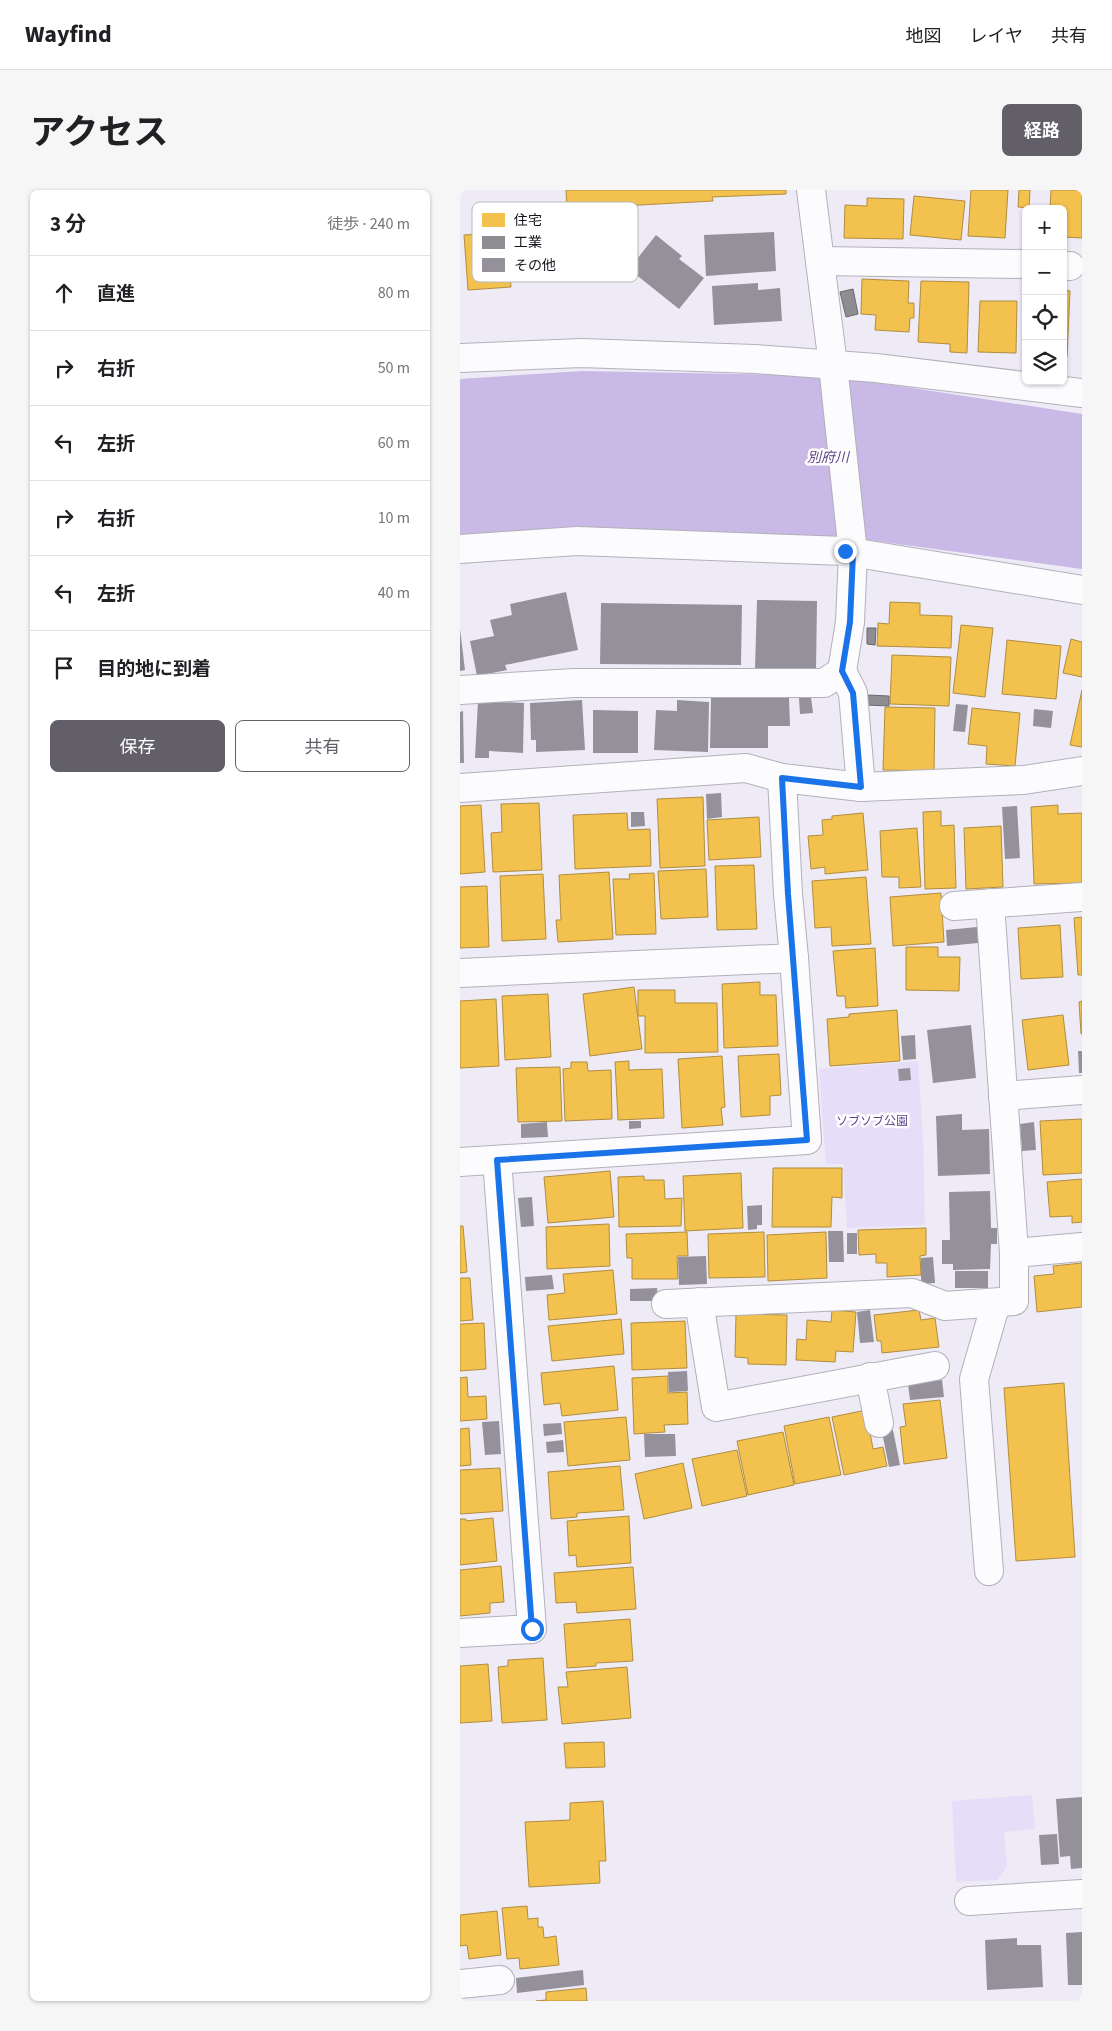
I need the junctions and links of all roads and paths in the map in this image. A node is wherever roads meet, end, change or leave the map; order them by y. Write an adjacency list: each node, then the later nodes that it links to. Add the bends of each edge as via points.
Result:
1 (811, 190): 2 (street)
2 (820, 262): 3 (street); 5 (street)
3 (1022, 264)
4 (460, 358): 5 (street, via 581,353)
5 (833, 365): 6 (street); 8 (street)
6 (1082, 393)
7 (460, 549): 8 (street, via 577,541)
8 (853, 553): 9 (street); 10 (street, via 850,622)
9 (1082, 590)
10 (842, 671): 11 (street, via 824,683 574,683); 14 (street, via 853,693)
11 (460, 690)
12 (1082, 771): 14 (street, via 1024,780)
13 (782, 778): 14 (street); 15 (street, via 746,768); 19 (street)
14 (861, 787)
15 (460, 788)
16 (1082, 897): 17 (street)
17 (990, 903): 18 (street); 22 (street)
18 (954, 906)
19 (794, 958): 20 (street); 23 (street, via 807,1140)
20 (460, 973)
21 (1082, 1090): 22 (street)
22 (1003, 1096): 26 (street)
23 (497, 1160): 24 (street); 34 (street, via 532,1629)
24 (460, 1162)
25 (1082, 1248): 26 (street)
26 (1014, 1253): 28 (street, via 1014,1301)
27 (699, 1302): 28 (street, via 912,1293 945,1306); 29 (street); 31 (street, via 716,1407)
28 (996, 1303): 33 (street, via 974,1379)
29 (666, 1304)
30 (935, 1366): 31 (street)
31 (870, 1377): 32 (street)
32 (879, 1423)
33 (989, 1571)
34 (460, 1633)
35 (1082, 1894): 36 (street)
36 (969, 1900)
37 (500, 1980): 38 (street)
38 (460, 1984)

